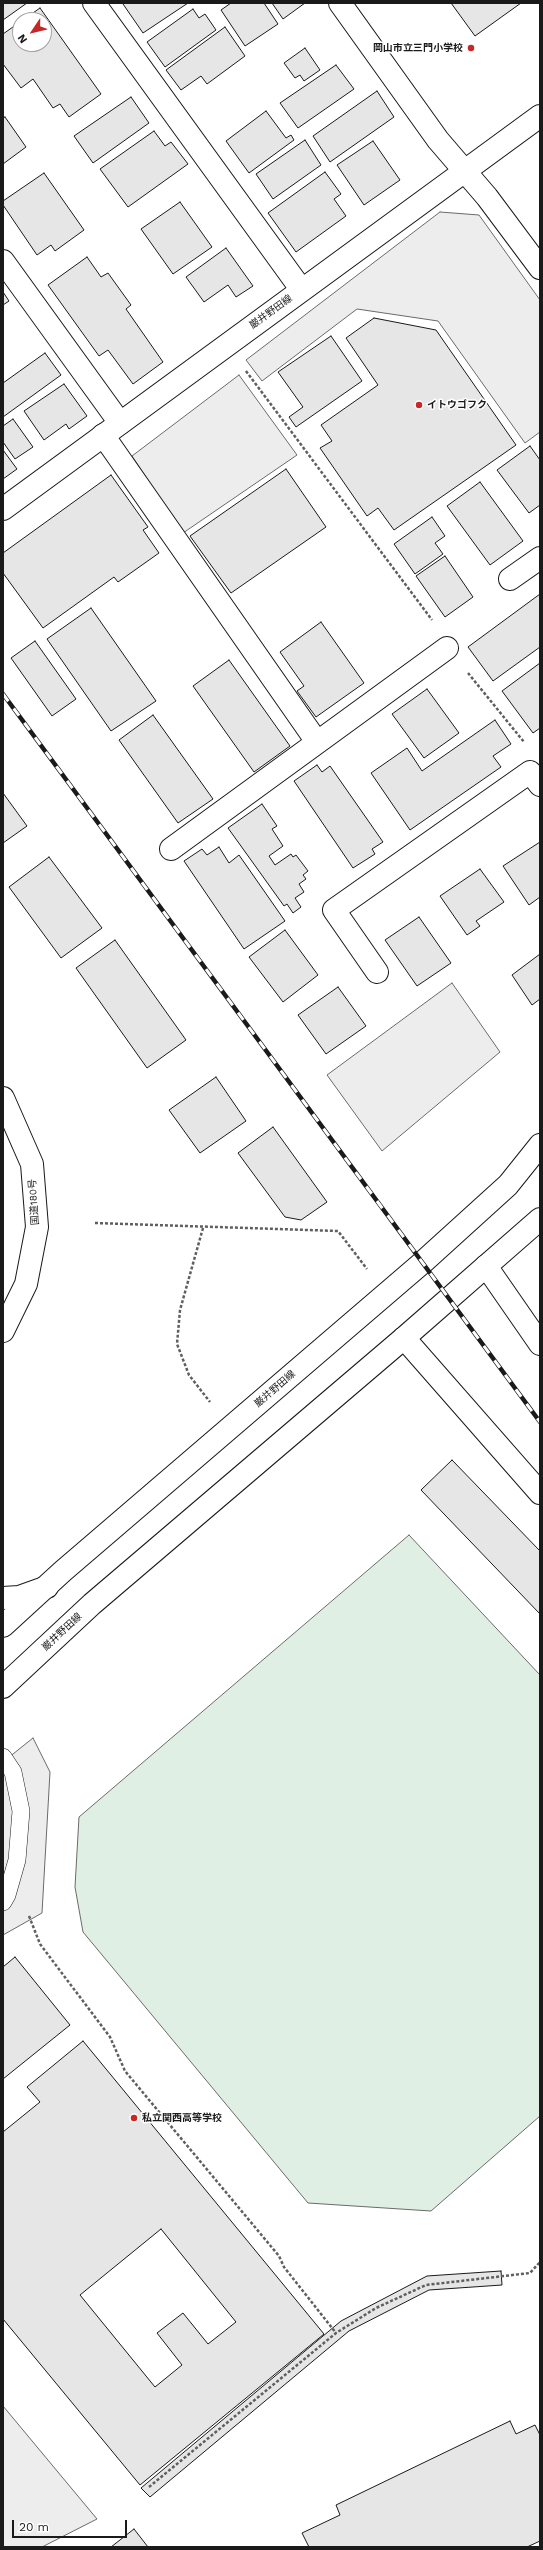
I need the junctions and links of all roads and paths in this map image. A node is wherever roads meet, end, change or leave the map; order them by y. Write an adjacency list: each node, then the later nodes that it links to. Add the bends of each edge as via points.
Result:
1 (94, 3): 7 (main road)
2 (340, 3): 4 (main road, via 438,140)
3 (540, 116): 4 (main road, 巌井野田線)
4 (464, 170): 6 (main road, via 487,196); 7 (main road, 巌井野田線)
5 (3, 261): 9 (main road)
6 (540, 268)
7 (301, 289): 8 (main road, 巌井野田線)
8 (226, 344): 9 (main road, 巌井野田線); 13 (path, via 444,635)
9 (112, 429): 10 (main road, 巌井野田線); 14 (main road)
10 (3, 509)
11 (540, 558): 12 (main road)
12 (510, 579)
13 (447, 648): 14 (main road); 15 (path, via 530,750)
14 (317, 742): 16 (main road)
15 (535, 778): 17 (main road, via 334,910)
16 (171, 849)
17 (377, 972)
18 (3, 1098): 25 (main road, 国道180号, via 32,1164 37,1227 26,1284)
19 (540, 1145): 30 (main road, 巌井野田線, via 508,1185 422,1263)
20 (540, 1220): 23 (main road, 巌井野田線)
21 (95, 1223): 22 (path)
22 (203, 1228): 24 (path, via 338,1230); 28 (path, via 180,1310 177,1344 189,1375)
23 (486, 1266): 26 (main road, 巌井野田線); 27 (main road)
24 (370, 1273)
25 (3, 1331)
26 (404, 1338): 29 (main road); 33 (main road, 巌井野田線, via 92,1604)
27 (540, 1344)
28 (212, 1404)
29 (540, 1493)
30 (47, 1587): 31 (main road, via 19,1597); 32 (main road, 巌井野田線)
31 (3, 1598)
32 (3, 1626)
33 (3, 1687)
34 (3, 1757): 35 (lane, via 13,1772 21,1810 17,1860)
35 (3, 1902)
36 (28, 1912): 38 (path, via 40,1944 110,2037 125,2071 279,2256 284,2267)
37 (540, 2262): 38 (path, via 530,2273 426,2285 376,2308)
38 (336, 2333): 39 (path)
39 (149, 2486)

